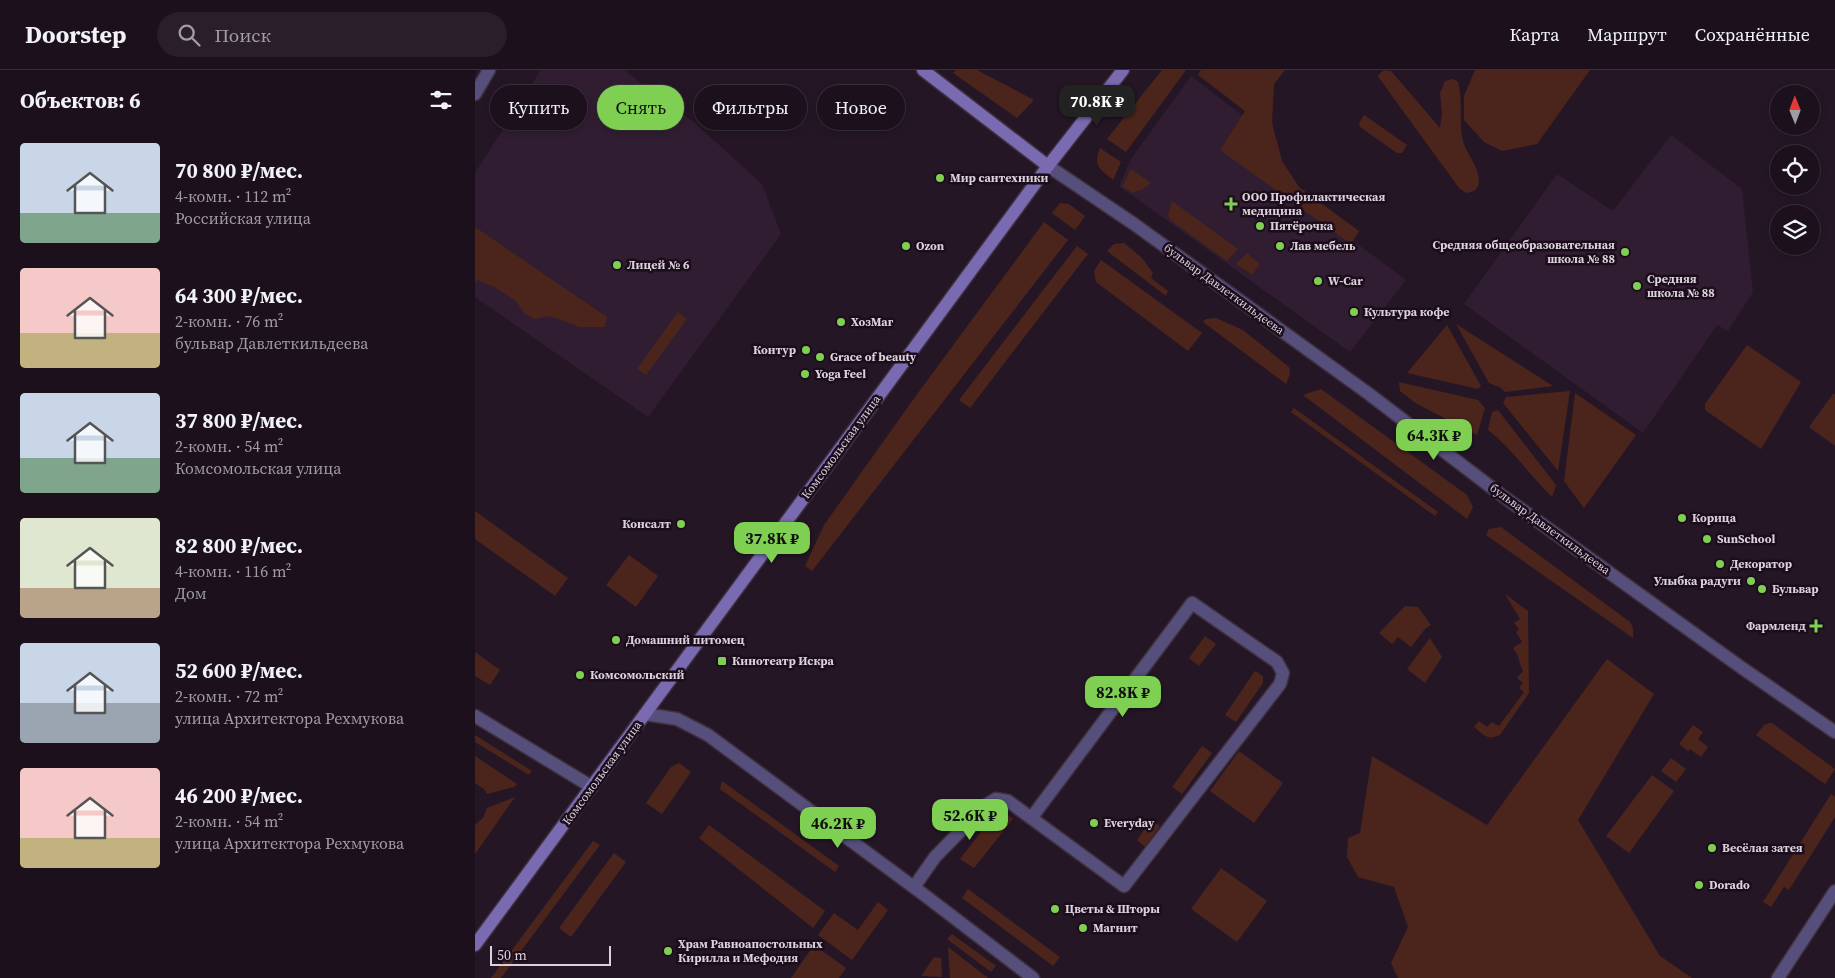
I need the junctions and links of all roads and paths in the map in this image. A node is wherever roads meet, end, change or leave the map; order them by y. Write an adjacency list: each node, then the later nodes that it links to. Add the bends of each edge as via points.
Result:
1 (489, 70): 4 (street)
2 (923, 70): 5 (main road)
3 (1123, 70): 5 (main road, Комсомольская улица)
4 (475, 94)
5 (1048, 166): 6 (main road, Комсомольская улица); 8 (street, бульвар Давлеткильдеева, via 1102,201 1508,499)
6 (645, 714): 9 (main road, Комсомольская улица); 11 (street, via 677,719 707,735)
7 (475, 716): 9 (street)
8 (1835, 732)
9 (592, 787): 13 (main road, Комсомольская улица)
10 (1032, 817): 10 (street, via 1192,603 1277,662 1283,673 1280,684 1124,886); 11 (street, via 1008,801 996,799 986,805 935,857)
11 (914, 887): 14 (street)
12 (1835, 891): 15 (street)
13 (475, 945)
14 (1033, 978)
15 (1778, 978)

